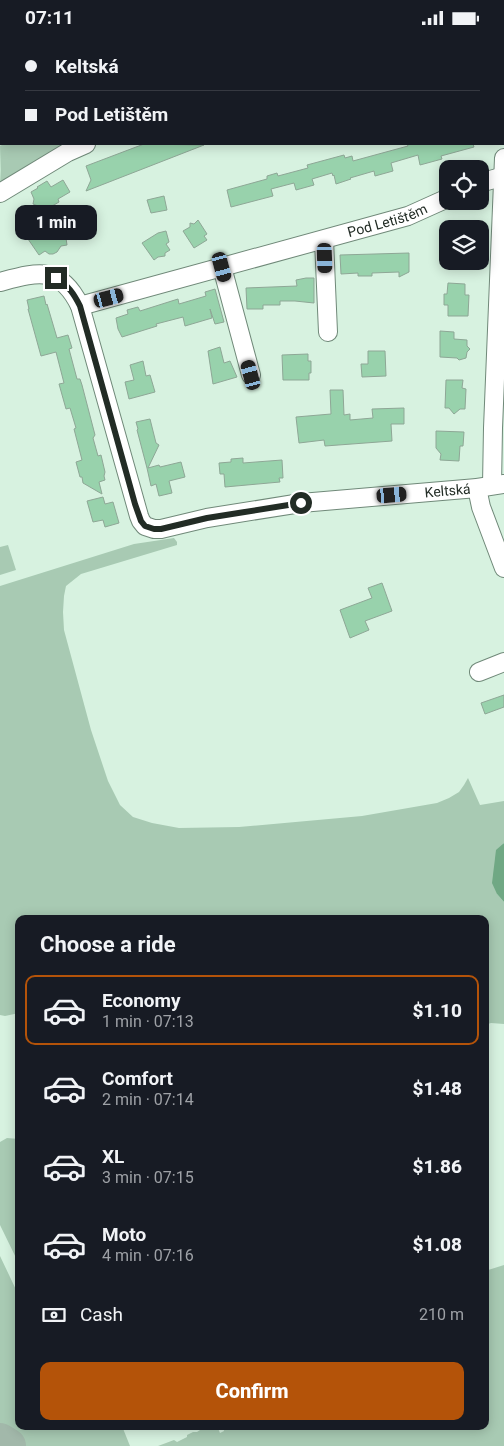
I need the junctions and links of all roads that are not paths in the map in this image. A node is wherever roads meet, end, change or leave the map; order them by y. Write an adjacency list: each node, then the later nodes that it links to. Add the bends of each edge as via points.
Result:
1 (84, 145): 5 (street)
2 (504, 158): 3 (street)
3 (504, 177): 4 (street); 13 (street)
4 (489, 181)
5 (0, 193)
6 (439, 202): 7 (street, Pod Letištěm, via 408,216)
7 (324, 240): 8 (street, Pod Letištěm); 11 (street)
8 (222, 267): 10 (street, Pod Letištěm); 12 (street)
9 (0, 283): 10 (street, via 32,275 48,275 63,282)
10 (80, 306): 13 (street, Keltská, via 135,504 141,521 149,528 161,529 301,503)
11 (328, 332)
12 (251, 375)
13 (491, 486): 14 (street, via 481,507)
14 (504, 568)
15 (504, 662): 16 (street)
16 (478, 672)

